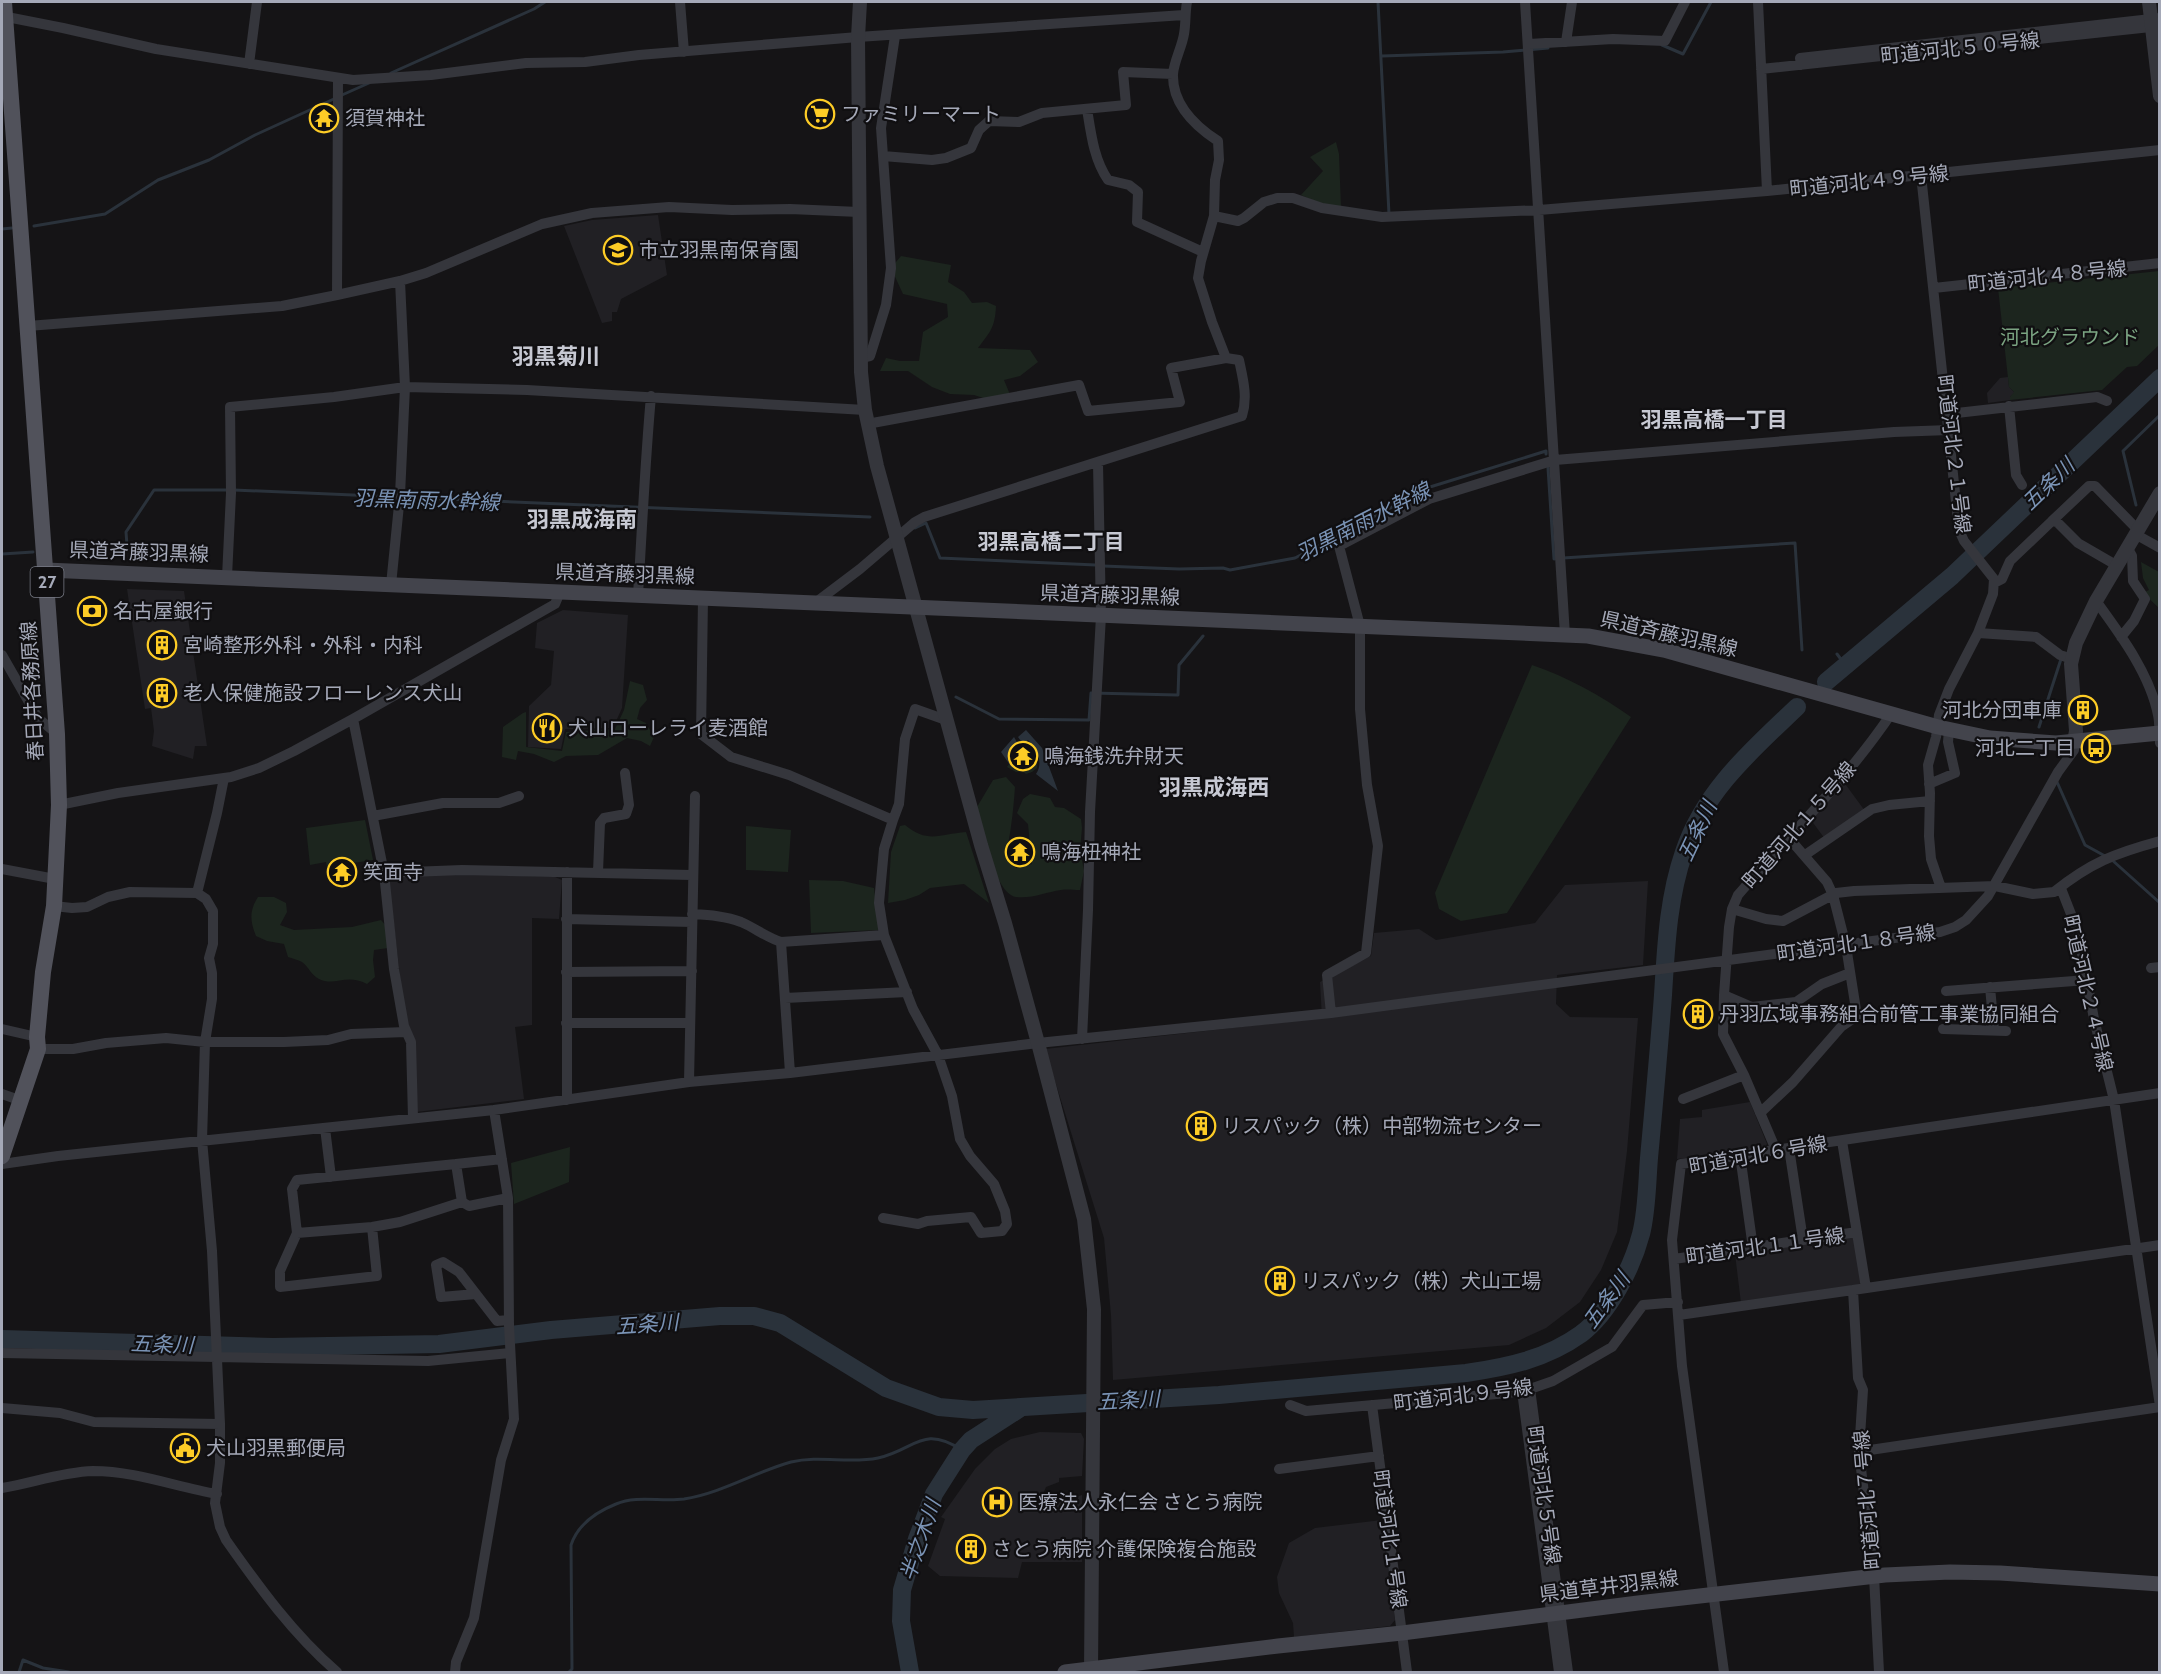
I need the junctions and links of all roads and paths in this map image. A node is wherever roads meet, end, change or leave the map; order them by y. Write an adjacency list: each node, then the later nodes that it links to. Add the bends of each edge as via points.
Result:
1 (257, 2): 18 (street)
2 (680, 2): 17 (street)
3 (860, 2): 14 (street)
4 (1187, 2): 11 (street)
5 (1525, 2): 16 (street)
6 (1572, 2): 15 (street)
7 (1685, 2): 15 (street, via 1665,41)
8 (1758, 2): 19 (street, 町道河北４９号線)
9 (2150, 2): 12 (street)
10 (3, 12): 18 (street, via 156,49); 36 (main road, 春日井各務原線 / 27)
11 (1184, 15): 13 (street); 20 (street, via 1184,33)
12 (2156, 23): 19 (street, 町道河北５０号線); 22 (street)
13 (895, 36): 14 (street); 25 (street, via 881,128)
14 (858, 37): 17 (street); 29 (street)
15 (1566, 42): 16 (street)
16 (1529, 44): 28 (street)
17 (684, 52): 21 (street, via 585,62 526,63 430,75)
18 (249, 64): 21 (street)
19 (1761, 69): 27 (street, 町道河北４９号線)
20 (1173, 74): 23 (street, via 1123,72 1126,105); 30 (street, via 1184,110 1218,141)
21 (338, 79): 35 (street)
22 (2160, 96)
23 (1087, 109): 25 (street, via 1042,113 1019,122 989,121 979,130 971,147 946,158); 31 (street, via 1101,170 1108,180 1129,185 1138,192 1137,222)
24 (2160, 150): 26 (street, 町道河北４９号線)
25 (883, 156): 37 (street, via 890,279 870,356)
26 (1921, 176): 27 (street, 町道河北４９号線); 34 (street, 町道河北２１号線)
27 (1767, 191): 28 (street)
28 (1539, 210): 30 (street, via 1382,217 1277,198 1264,202 1238,221); 47 (street)
29 (859, 212): 33 (street, via 669,207 592,213 542,224); 37 (street)
30 (1214, 216): 31 (street)
31 (1203, 252): 38 (street, via 1198,278)
32 (2160, 263): 34 (street, 町道河北４８号線)
33 (400, 281): 35 (street); 39 (street)
34 (1934, 288): 44 (street, 町道河北２１号線)
35 (337, 295): 36 (street, via 282,306)
36 (28, 326): 57 (main road, 春日井各務原線 / 27)
37 (861, 358): 43 (street)
38 (1226, 358): 45 (street, via 1171,368 1180,402 1088,411 1079,386); 48 (street, via 1239,360 1245,387 1242,416)
39 (405, 387): 40 (street); 58 (street, via 230,407); 60 (street)
40 (651, 396): 43 (street); 62 (street)
41 (2107, 401): 42 (street, via 2097,397)
42 (2008, 406): 44 (street); 49 (street, via 2016,475)
43 (865, 410): 45 (street)
44 (1948, 414): 46 (street, 町道河北２１号線)
45 (867, 424): 53 (street)
46 (1949, 430): 47 (street); 59 (street, 町道河北２１号線, via 1959,530 1964,542 1994,577)
47 (1555, 460): 68 (street, via 1429,499 1339,546); 70 (street)
48 (1098, 463): 53 (street, via 924,517); 67 (street)
49 (2022, 485)
50 (2160, 493): 52 (street)
51 (2052, 520): 52 (street, via 2089,486 2095,486); 56 (street, via 2078,543); 59 (street, via 2010,561 2002,579)
52 (2136, 532): 54 (street); 55 (street)
53 (896, 537): 65 (street); 66 (street)
54 (2127, 548): 56 (street); 71 (street, via 2132,556 2133,581 2145,599)
55 (2160, 549)
56 (2116, 565): 64 (street)
57 (46, 570): 58 (main road, 県道斉藤羽黒線); 78 (main road, 春日井各務原線 / 27)
58 (227, 577): 60 (main road, 県道斉藤羽黒線)
59 (1994, 583): 69 (street)
60 (391, 585): 61 (main road, 県道斉藤羽黒線)
61 (560, 592): 62 (main road, 県道斉藤羽黒線); 75 (street, via 555,604)
62 (638, 595): 63 (main road, 県道斉藤羽黒線)
63 (703, 598): 65 (main road, 県道斉藤羽黒線); 89 (street, via 701,734 731,758 789,775)
64 (2096, 601): 71 (street); 73 (street)
65 (815, 603): 66 (main road, 県道斉藤羽黒線)
66 (914, 607): 67 (main road, 県道斉藤羽黒線); 76 (street)
67 (1101, 616): 68 (main road, 県道斉藤羽黒線); 129 (street)
68 (1360, 626): 70 (main road, 県道斉藤羽黒線); 121 (street, via 1360,709 1378,846 1366,953 1327,975)
69 (1978, 633): 73 (street, via 2036,637); 77 (street, via 1949,689 1940,715)
70 (1565, 635): 74 (main road, 県道斉藤羽黒線, via 1651,647)
71 (2121, 637): 79 (street, via 2146,679 2159,716)
72 (2, 655): 78 (street, via 38,718)
73 (2072, 659): 80 (street)
74 (1891, 714): 77 (main road, 県道斉藤羽黒線); 90 (street, 町道河北１５号線)
75 (353, 719): 82 (street, via 259,768); 88 (street)
76 (946, 720): 89 (street, via 915,709 905,739); 132 (street)
77 (1944, 728): 80 (main road, 県道斉藤羽黒線, via 2007,740); 83 (street, via 1928,765); 83 (street, via 1955,773)
78 (57, 734): 87 (main road, 春日井各務原線 / 27)
79 (2159, 737): 80 (main road, 県道斉藤羽黒線)
80 (2074, 742): 99 (street, 町道河北１８号線, via 2074,750)
81 (626, 773): 95 (street, via 629,805 626,814 604,818 600,823)
82 (224, 778): 87 (street); 102 (street)
83 (1929, 784): 86 (street)
84 (519, 796): 88 (street, via 499,803 443,803)
85 (695, 796): 97 (street)
86 (1930, 801): 92 (street, via 1872,809); 100 (street, via 1931,859)
87 (59, 805): 98 (main road, 春日井各務原線 / 27)
88 (373, 816): 96 (street)
89 (894, 820): 108 (street, via 885,849 879,903)
90 (1788, 837): 92 (street); 105 (street, 町道河北１５号線, via 1738,896)
91 (2160, 841): 101 (street, via 2116,854 2081,871)
92 (1804, 855): 103 (street)
93 (2, 869): 98 (street)
94 (567, 872): 95 (street); 96 (street); 107 (street)
95 (598, 872): 97 (street)
96 (384, 873): 128 (street, via 394,969)
97 (692, 875): 106 (street)
98 (55, 879): 104 (main road, 春日井各務原線 / 27)
99 (1995, 886): 100 (street); 101 (street, via 2033,894); 110 (street, 町道河北１８号線, via 1976,911 1948,930)
100 (1941, 888): 103 (street)
101 (2059, 888): 115 (street, 町道河北２４号線, via 2078,932)
102 (197, 892): 104 (street, via 130,891 87,906); 130 (street, via 213,910 209,958 212,999)
103 (1833, 895): 105 (street, via 1779,921); 110 (street)
104 (54, 906): 131 (main road, 春日井各務原線 / 27)
105 (1732, 909): 111 (street, 町道河北１５号線)
106 (692, 918): 107 (street); 109 (street, via 740,921); 113 (street)
107 (566, 919): 112 (street)
108 (884, 935): 109 (street); 118 (street)
109 (781, 942): 120 (street)
110 (1846, 946): 111 (street, 町道河北１８号線); 114 (street)
111 (1726, 959): 119 (street, 町道河北１５号線); 121 (street, 町道河北１８号線)
112 (566, 972): 113 (street); 122 (street)
113 (692, 972): 123 (street)
114 (1850, 973): 119 (street, via 1822,984 1796,1002 1752,1007); 144 (street, via 1857,1016 1841,1027)
115 (2086, 980): 116 (street); 141 (street, 町道河北２４号線)
116 (1990, 987): 117 (street); 126 (street)
117 (1946, 991)
118 (907, 992): 120 (street); 133 (street)
119 (1724, 995): 135 (street, 町道河北１５号線, via 1724,1037)
120 (785, 998): 134 (street)
121 (1331, 1013): 129 (street, 町道河北１８号線)
122 (566, 1023): 123 (street); 140 (street)
123 (690, 1023): 136 (street)
124 (2, 1029): 131 (street)
125 (1943, 1029): 126 (street)
126 (1994, 1030): 127 (street)
127 (2006, 1031)
128 (406, 1032): 130 (street, via 351,1034 317,1041); 145 (street, via 411,1042)
129 (1082, 1039): 132 (street, 町道河北１８号線)
130 (205, 1042): 131 (street, via 166,1038 73,1049); 147 (street)
131 (37, 1043): 142 (main road, 春日井各務原線 / 27)
132 (1038, 1043): 133 (street, 町道河北１８号線); 193 (street, via 1084,1219 1094,1309)
133 (938, 1055): 134 (street, 町道河北１８号線); 159 (street, via 952,1096 960,1139 994,1184 1007,1224 1002,1231 981,1233 971,1217 918,1224)
134 (790, 1073): 136 (street, 町道河北１８号線)
135 (1744, 1075): 139 (street); 144 (street, 町道河北１５号線)
136 (689, 1082): 140 (street, 町道河北１８号線)
137 (2160, 1093): 141 (street, 町道河北６号線)
138 (2, 1094): 142 (street)
139 (1683, 1099)
140 (567, 1100): 143 (street, 町道河北１８号線)
141 (2114, 1100): 148 (street, 町道河北６号線); 166 (street, 町道河北２４号線)
142 (22, 1101): 152 (main road, 春日井各務原線 / 27)
143 (494, 1110): 145 (street, 町道河北１８号線); 153 (street)
144 (1760, 1113): 150 (street, 町道河北１５号線)
145 (412, 1118): 146 (street, 町道河北１８号線)
146 (325, 1128): 147 (street, 町道河北１８号線); 156 (street)
147 (202, 1140): 154 (street, 町道河北１８号線); 176 (street)
148 (1842, 1141): 149 (street, 町道河北６号線); 161 (street)
149 (1788, 1148): 150 (street, 町道河北６号線); 163 (street)
150 (1776, 1150): 151 (street, 町道河北６号線)
151 (1740, 1155): 165 (street); 167 (street, 町道河北６号線, via 1681,1164 1672,1240)
152 (2, 1156)
153 (502, 1159): 155 (street); 157 (street)
154 (2, 1164)
155 (456, 1164): 156 (street); 158 (street)
156 (331, 1177): 162 (street, via 297,1180 292,1189)
157 (508, 1198): 158 (street, via 469,1206); 173 (street)
158 (462, 1202): 160 (street)
159 (883, 1218)
160 (372, 1227): 162 (street); 162 (street, via 377,1276 280,1287 280,1271)
161 (1857, 1232): 163 (street, 町道河北１１号線); 168 (street)
162 (297, 1233)
163 (1803, 1240): 165 (street, 町道河北１１号線)
164 (2160, 1245): 166 (street)
165 (1753, 1248): 167 (street, 町道河北１１号線)
166 (2136, 1248): 168 (street); 180 (street, 町道河北２４号線)
167 (1674, 1259): 171 (street, 町道河北６号線)
168 (1866, 1288): 169 (street)
169 (1853, 1290): 172 (street); 188 (street, 町道河北７号線, via 1858,1378 1863,1392 1859,1452)
170 (476, 1294): 173 (street, via 497,1321)
171 (1678, 1302): 172 (street, 町道河北６号線); 177 (street, 町道河北９号線, via 1643,1305 1612,1347 1553,1381)
172 (1679, 1315): 190 (street, 町道河北６号線, via 1684,1389)
173 (509, 1322): 174 (street)
174 (510, 1349): 176 (street, via 428,1361); 195 (street, via 514,1419 501,1460 474,1618)
175 (2, 1353): 176 (street)
176 (216, 1356): 182 (street)
177 (1526, 1390): 179 (street, 町道河北９号線); 191 (street, 町道河北５号線)
178 (1290, 1405): 179 (street, 町道河北９号線, via 1306,1411)
179 (1372, 1405): 184 (street, 町道河北１号線)
180 (2160, 1407): 183 (street)
181 (2, 1408): 182 (street, via 60,1413 94,1422)
182 (220, 1424): 187 (street)
183 (1870, 1450)
184 (1379, 1456): 185 (street); 192 (street, 町道河北１号線)
185 (1279, 1468)
186 (2, 1488): 187 (street, via 96,1471 158,1479)
187 (217, 1494): 194 (street, via 216,1511 226,1540 299,1636)
188 (1874, 1576): 189 (main road, 県道草井羽黒線, via 1990,1573); 190 (main road, 県道草井羽黒線); 201 (street, 町道河北７号線)
189 (2160, 1584)
190 (1714, 1594): 191 (main road, 県道草井羽黒線); 200 (street, 町道河北６号線)
191 (1556, 1614): 192 (main road, 県道草井羽黒線); 198 (street); 199 (street, 町道河北５号線)
192 (1402, 1634): 193 (main road, 県道草井羽黒線); 197 (street, 町道河北１号線)
193 (1091, 1671): 196 (main road, 県道草井羽黒線)
194 (337, 1672)
195 (455, 1672)
196 (1065, 1672)
197 (1407, 1672)
198 (1559, 1672)
199 (1568, 1672)
200 (1724, 1672)
201 (1879, 1672)

